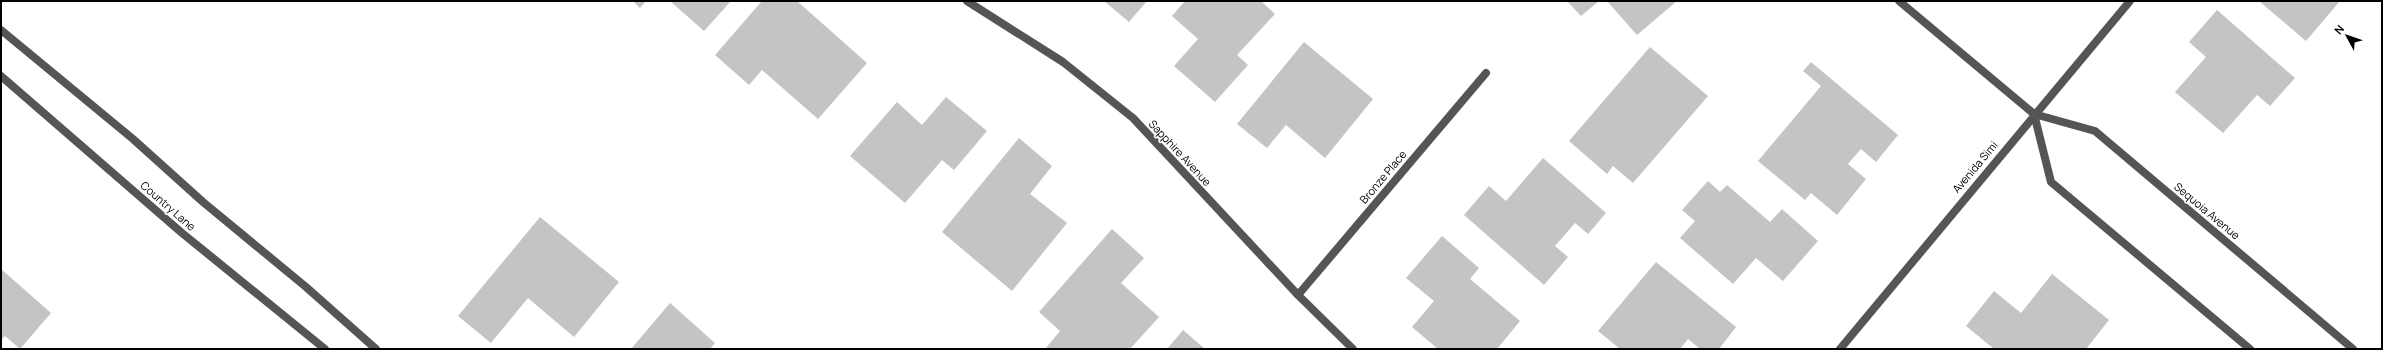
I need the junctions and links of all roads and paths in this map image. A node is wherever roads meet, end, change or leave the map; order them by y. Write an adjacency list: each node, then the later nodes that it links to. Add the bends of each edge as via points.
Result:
1 (967, 1): 8 (street, Sapphire Avenue, via 1063,62 1133,118)
2 (1899, 1): 7 (street, Sequoia Avenue)
3 (2130, 1): 7 (street, Avenida Simi)
4 (1, 30): 10 (street, via 133,139)
5 (1486, 73): 8 (street, Bronze Place)
6 (1, 76): 9 (street, Country Lane, via 182,233)
7 (2034, 114): 12 (street, Avenida Simi); 13 (street, via 2051,182); 14 (street, Sequoia Avenue, via 2095,131)
8 (1298, 295): 11 (street, Sapphire Avenue)
9 (325, 349)
10 (376, 349)
11 (1353, 349)
12 (1840, 349)
13 (2250, 349)
14 (2353, 349)

